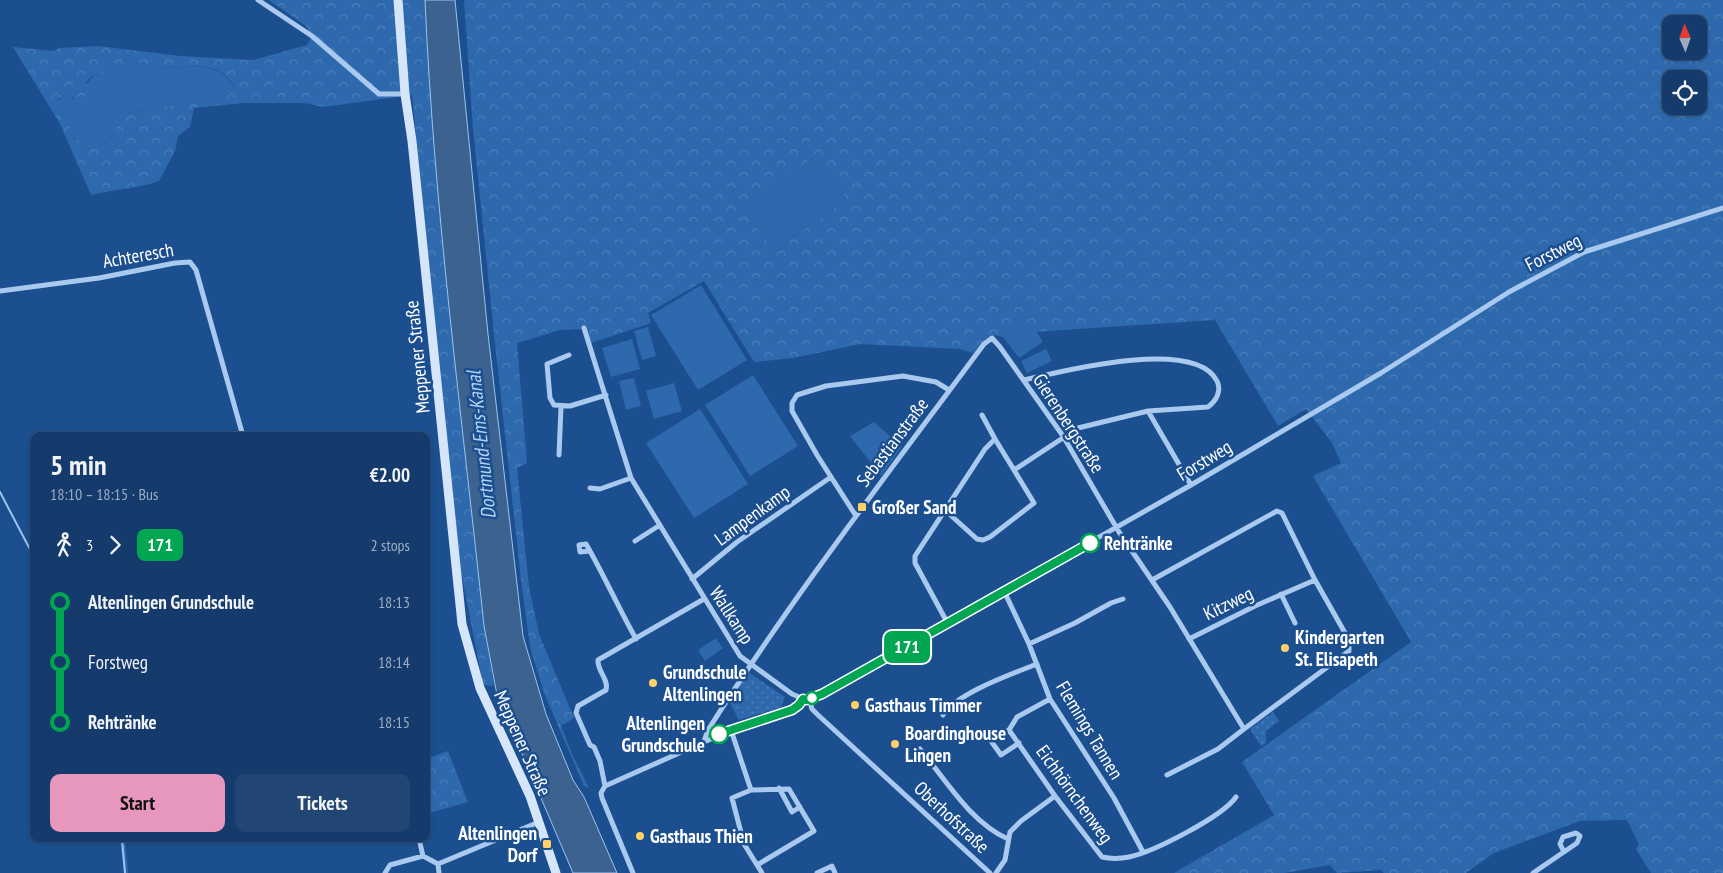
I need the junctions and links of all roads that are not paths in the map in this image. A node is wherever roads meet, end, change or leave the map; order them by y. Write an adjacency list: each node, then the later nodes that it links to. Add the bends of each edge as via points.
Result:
1 (258, 0): 3 (street, via 312,36 379,94)
2 (398, 0): 3 (main road, Meppener Straße)
3 (406, 94): 61 (main road, Meppener Straße, via 462,624 480,688)
4 (1723, 208): 22 (street, Forstweg, via 1584,252 1509,292 1381,373)
5 (0, 291): 15 (street, Achteresch, via 190,262 196,270)
6 (584, 328): 11 (street, Wallkamp)
7 (992, 338): 9 (street, Gierenbergstraße); 10 (street, Sebastianstraße)
8 (568, 355): 12 (street, via 547,364 550,398)
9 (1024, 380): 13 (street, via 1116,362 1164,359 1200,365 1218,382 1215,401 1208,408); 16 (street, Gierenbergstraße)
10 (949, 390): 20 (street, via 936,382 903,376 826,386 797,395 792,411); 25 (street, Sebastianstraße)
11 (606, 395): 12 (street); 21 (street, Wallkamp)
12 (561, 407): 18 (street)
13 (1148, 411): 16 (street, via 1078,428); 22 (street)
14 (982, 415): 17 (street)
15 (242, 432)
16 (1063, 436): 19 (street); 27 (street, Gierenbergstraße)
17 (995, 439): 19 (street); 24 (street)
18 (559, 455)
19 (1014, 470): 24 (street, via 1034,503 990,537 976,539)
20 (830, 477): 25 (street); 30 (street, Lampenkamp, via 737,542)
21 (631, 478): 23 (street, via 600,489); 26 (street, Wallkamp)
22 (1191, 485): 27 (street, Forstweg)
23 (590, 488)
24 (946, 512): 38 (street, via 915,556 915,564)
25 (856, 516): 42 (street, Sebastianstraße)
26 (660, 525): 28 (street); 30 (street, Wallkamp)
27 (1117, 528): 31 (street); 33 (street, Forstweg)
28 (635, 541)
29 (590, 551): 39 (street)
30 (692, 579): 35 (street, Wallkamp)
31 (1152, 580): 32 (street, via 1277,511 1282,513); 40 (street)
32 (1315, 580): 34 (street, Kitzweg); 48 (street, via 1350,640 1349,651)
33 (1005, 593): 38 (street, Forstweg); 41 (street, Flemings Tannen)
34 (1281, 594): 37 (street, Kitzweg); 40 (street, Kitzweg)
35 (704, 599): 39 (street); 42 (street, Wallkamp, via 740,656)
36 (1123, 599): 41 (street)
37 (1295, 623)
38 (948, 624): 45 (street, Forstweg)
39 (636, 639): 55 (street, via 598,660 607,682 606,690 576,709 590,746 594,747 600,760)
40 (1189, 639): 48 (street)
41 (1029, 644): 43 (street, Flemings Tannen)
42 (750, 664): 44 (street, Wallkamp); 51 (street)
43 (1036, 664): 46 (street, Flemings Tannen); 47 (street, via 1000,678 949,706)
44 (803, 699): 45 (street, Forstweg); 49 (street, via 792,710)
45 (810, 699): 78 (street, Oberhofstraße, via 818,716)
46 (1050, 699): 50 (street, Eichhörnchenweg, via 1017,717); 64 (street, Flemings Tannen, via 1114,798)
47 (943, 715)
48 (1244, 728): 54 (street, via 1218,749)
49 (731, 730): 51 (street); 57 (street)
50 (1009, 730): 52 (street, Eichhörnchenweg); 52 (street, Eichhörnchenweg, via 991,741 1001,755)
51 (704, 741): 55 (street)
52 (1018, 743): 58 (street, Eichhörnchenweg)
53 (920, 749): 62 (street, via 963,802 992,831)
54 (1167, 775)
55 (605, 786): 74 (street, via 602,798)
56 (779, 788): 57 (street); 60 (street, via 789,789); 60 (street, via 792,812)
57 (751, 790): 68 (street, via 732,798 744,844)
58 (1055, 796): 62 (street, via 1021,821); 64 (street, Eichhörnchenweg, via 1102,857 1130,857)
59 (1236, 797): 64 (street, via 1201,825)
60 (800, 807): 68 (street, via 814,831)
61 (539, 822): 67 (street); 73 (main road, Meppener Straße)
62 (1008, 839): 79 (street, via 1005,860)
63 (420, 842): 66 (street)
64 (1143, 852)
65 (1564, 852): 70 (street)
66 (423, 856): 67 (street); 71 (street, via 390,865)
67 (438, 864): 72 (street)
68 (757, 865): 75 (street)
69 (825, 871): 76 (street); 77 (street, via 832,866)
70 (1536, 872)
71 (385, 873)
72 (439, 873)
73 (556, 873)
74 (633, 873)
75 (762, 873)
76 (817, 873)
77 (835, 873)
78 (990, 873)
79 (996, 873)

